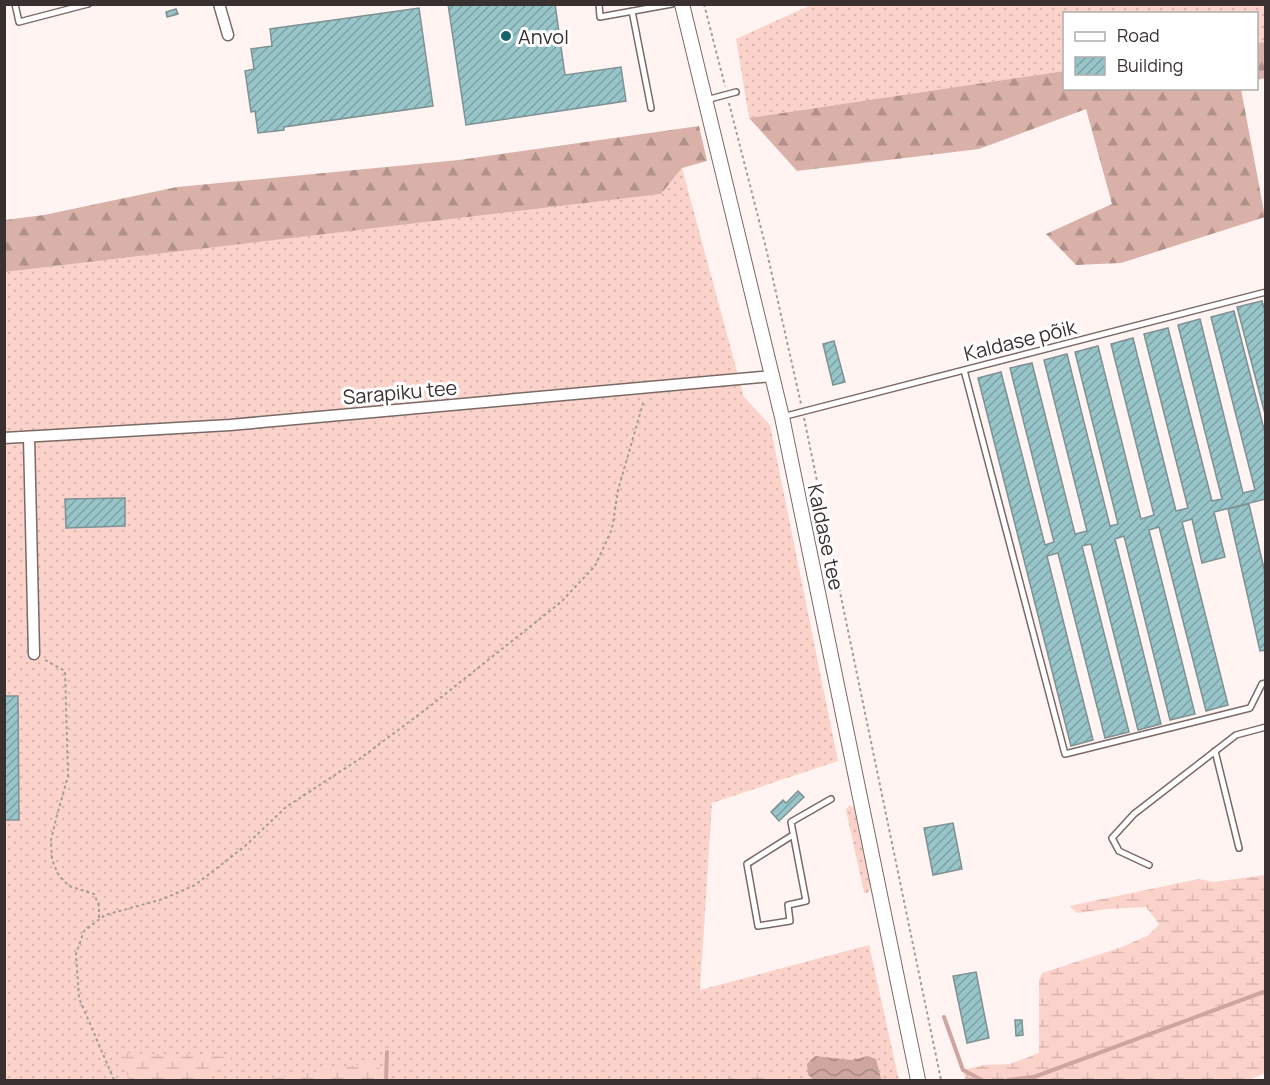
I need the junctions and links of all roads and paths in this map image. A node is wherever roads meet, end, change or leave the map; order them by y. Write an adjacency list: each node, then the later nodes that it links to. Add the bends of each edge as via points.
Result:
1 (15, 4): 2 (lane, via 19,22)
2 (88, 4)
3 (219, 4): 9 (street)
4 (599, 4): 8 (lane, via 600,17)
5 (672, 4): 8 (lane)
6 (682, 4): 12 (street, Kaldase tee)
7 (704, 4): 11 (path)
8 (632, 11): 13 (lane)
9 (228, 35)
10 (736, 92): 11 (lane)
11 (727, 94): 12 (lane); 18 (path)
12 (706, 100): 16 (street, Kaldase tee)
13 (651, 108)
14 (1266, 292): 15 (lane, Kaldase põik)
15 (964, 370): 18 (lane, Kaldase põik); 23 (lane, via 1065,754 1250,708)
16 (772, 376): 17 (street, Sarapiku tee); 19 (street, Kaldase tee)
17 (648, 387): 20 (street, Sarapiku tee, via 242,424); 30 (path, via 618,490 612,529 595,566 561,602 429,707 285,807 244,847 195,885)
18 (803, 411): 19 (lane, Kaldase põik); 33 (path)
19 (782, 417): 32 (street, Kaldase tee)
20 (29, 437): 21 (street, Sarapiku tee); 22 (street)
21 (4, 438)
22 (34, 654): 30 (path, via 65,671 68,776 51,840 52,860 69,886 94,894)
23 (1266, 683)
24 (1266, 727): 25 (lane, via 1236,735)
25 (1215, 751): 28 (lane); 29 (lane, via 1134,814 1112,837 1119,851)
26 (831, 799): 27 (lane, via 791,822)
27 (793, 835): 27 (lane, via 806,901 788,905 790,921 758,926 747,864)
28 (1239, 848)
29 (1149, 865)
30 (99, 920): 31 (path, via 84,931 76,954 79,998)
31 (114, 1080)
32 (918, 1080)
33 (940, 1080)

